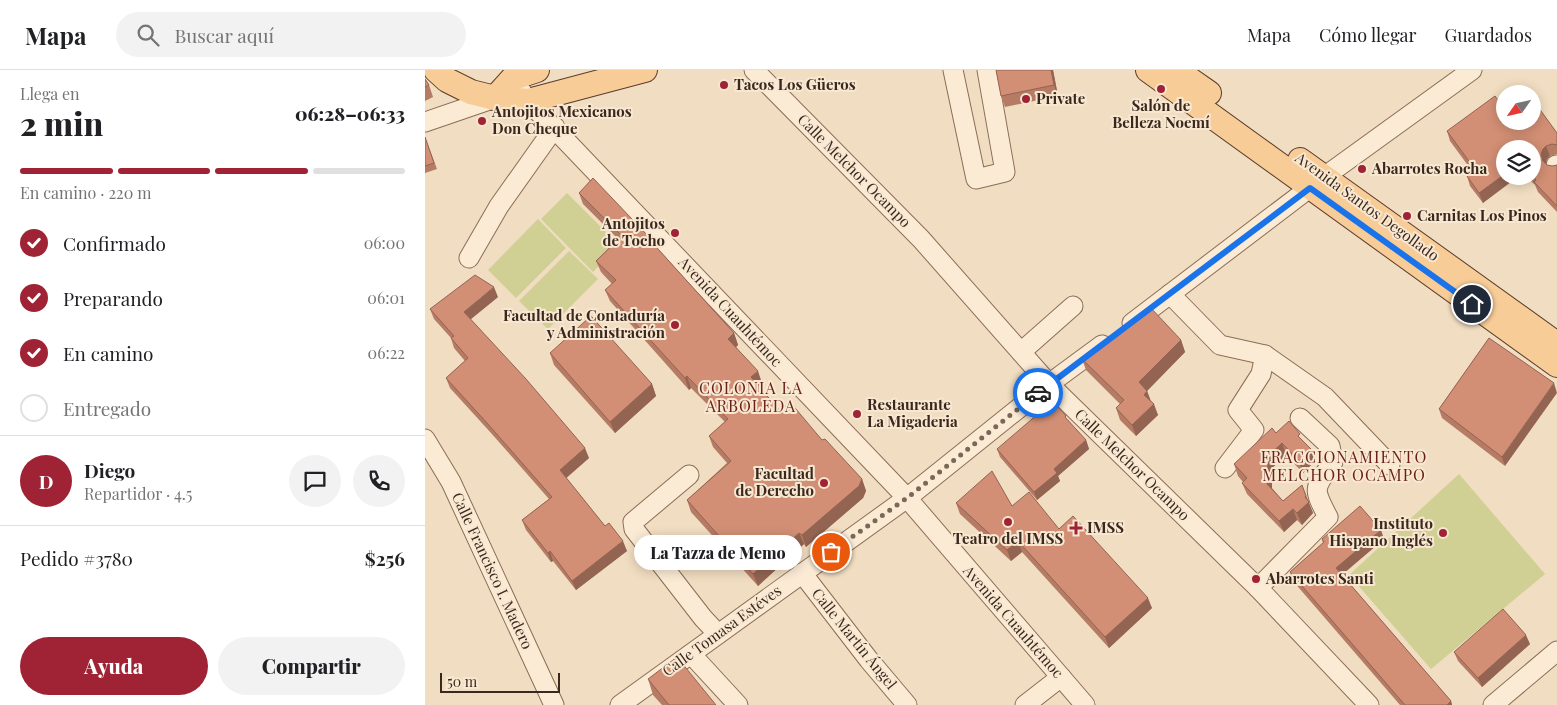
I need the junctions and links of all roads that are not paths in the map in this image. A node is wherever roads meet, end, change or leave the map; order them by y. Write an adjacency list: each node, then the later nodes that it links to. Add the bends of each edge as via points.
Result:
1 (436, 70): 11 (main road, via 447,80 471,92)
2 (537, 70): 10 (main road)
3 (642, 70): 12 (main road)
4 (754, 70): 20 (street, Calle Melchor Ocampo, via 921,239)
5 (953, 70): 6 (street, via 976,179 1005,172)
6 (987, 70)
7 (1148, 70): 15 (main road, Avenida Santos Degollado)
8 (1177, 70): 15 (main road, Avenida Santos Degollado)
9 (1472, 70): 15 (street, Calle Tomasa Estéves)
10 (513, 78): 11 (main road); 12 (street, Avenida Cuauhtémoc)
11 (495, 98): 12 (main road); 13 (street)
12 (528, 101): 14 (street, Avenida Cuauhtémoc)
13 (425, 122)
14 (555, 127): 16 (street, via 499,206); 29 (street, Avenida Cuauhtémoc)
15 (1317, 183): 17 (street, Calle Tomasa Estéves); 19 (main road, Avenida Santos Degollado, via 1337,185); 22 (main road, Avenida Santos Degollado)
16 (469, 258)
17 (1170, 294): 21 (street, via 1220,345); 23 (street, Calle Tomasa Estéves)
18 (1073, 306): 20 (street)
19 (1557, 344)
20 (1021, 352): 23 (street, Calle Melchor Ocampo)
21 (1265, 354): 26 (street, via 1325,397); 27 (street, via 1261,374 1238,410 1254,430)
22 (1557, 365)
23 (1049, 384): 29 (street, Calle Tomasa Estéves); 31 (street, Calle Melchor Ocampo)
24 (1300, 418): 31 (street, via 1330,446 1333,462 1318,483 1317,496 1328,516)
25 (425, 439): 37 (street, Calle Francisco I. Madero, via 451,482)
26 (1390, 465)
27 (1225, 468)
28 (689, 475): 32 (street, via 633,522 633,529)
29 (907, 498): 30 (street, Calle Tomasa Estéves); 35 (street, Avenida Cuauhtémoc)
30 (802, 574): 32 (street, Calle Tomasa Estéves); 39 (street, Calle Martín Ángel)
31 (1258, 588): 42 (street, Calle Melchor Ocampo)
32 (718, 634): 34 (street, Calle Tomasa Estéves)
33 (1557, 651): 43 (street)
34 (691, 654): 36 (street, Calle Tomasa Estéves); 38 (street)
35 (1061, 677): 40 (street); 41 (street, Avenida Cuauhtémoc)
36 (622, 704)
37 (555, 705)
38 (738, 705)
39 (907, 705)
40 (1025, 705)
41 (1085, 705)
42 (1369, 705)
43 (1493, 705)

